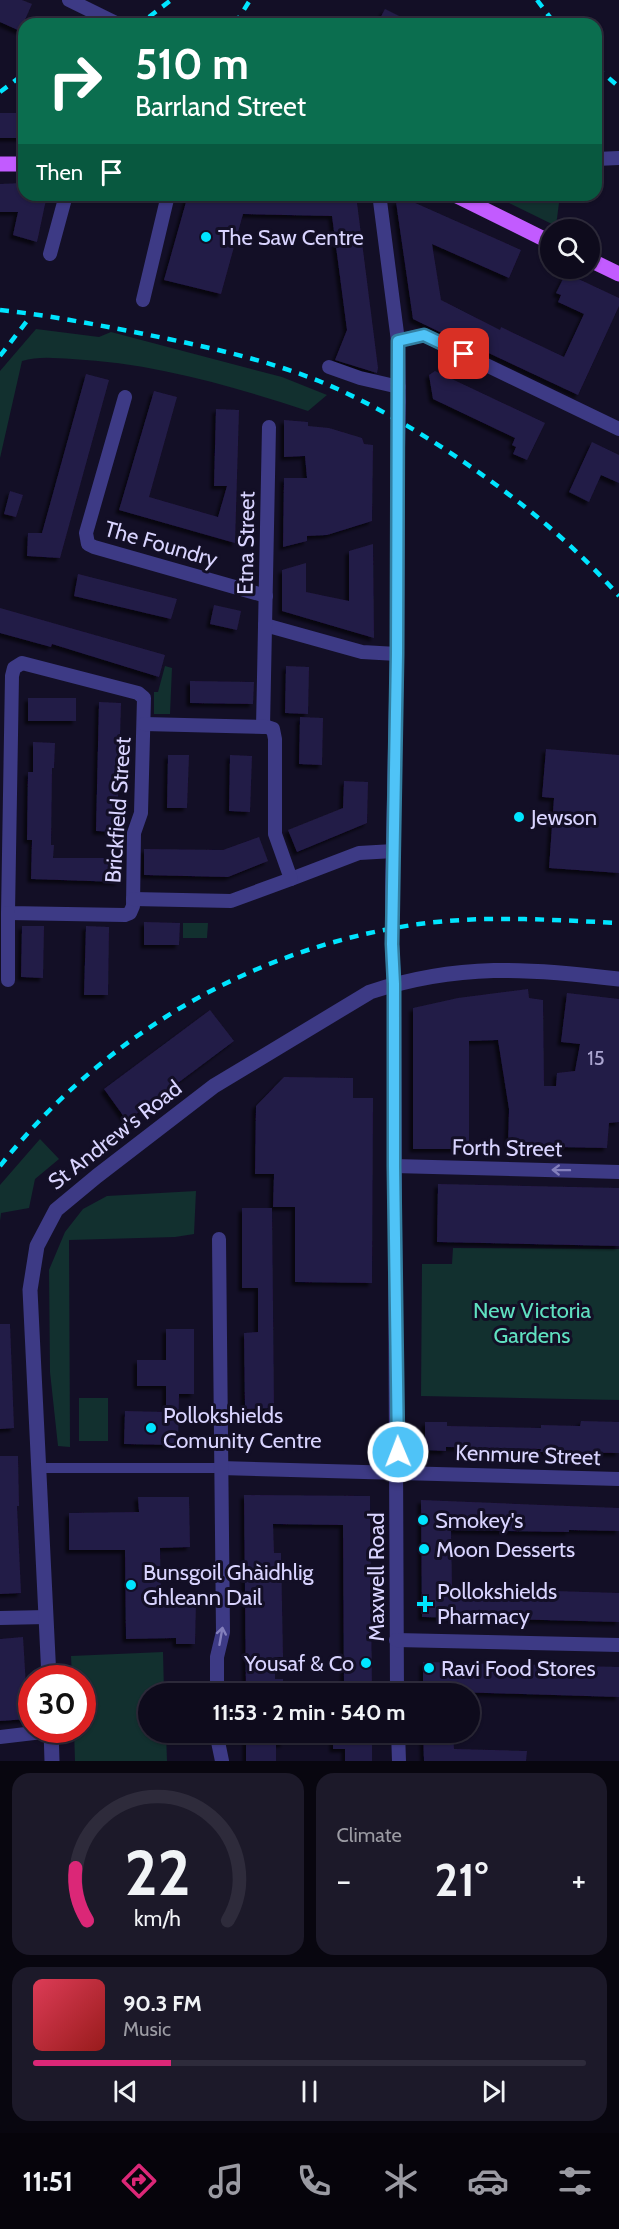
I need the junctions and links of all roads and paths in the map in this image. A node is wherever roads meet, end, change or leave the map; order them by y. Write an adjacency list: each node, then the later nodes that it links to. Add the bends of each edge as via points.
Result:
1 (69, 0): 2 (street)
2 (106, 18)
3 (619, 158): 4 (street)
4 (602, 159)
5 (0, 164): 6 (main road)
6 (18, 164)
7 (64, 201): 12 (street)
8 (167, 201): 15 (street)
9 (380, 201): 16 (street, Maxwell Road)
10 (466, 201): 11 (main road)
11 (540, 237)
12 (50, 254)
13 (600, 265): 14 (main road)
14 (619, 274)
15 (142, 300)
16 (398, 341): 18 (street, Maxwell Road); 21 (street, via 424,335)
17 (329, 367): 18 (street)
18 (399, 394): 24 (street, Maxwell Road, bridge)
19 (125, 397): 22 (street, The Foundry, via 86,533 88,544)
20 (269, 427): 22 (street, Etna Street)
21 (619, 429)
22 (266, 596): 23 (street, Etna Street)
23 (265, 625): 24 (street, via 362,652); 26 (street, Etna Street)
24 (397, 654): 27 (street, Maxwell Road)
25 (144, 724): 26 (street); 29 (street, Brickfield Street); 30 (street, Brickfield Street, via 145,701 138,693 31,664 22,663 14,668)
26 (263, 727): 28 (street, via 271,728 275,735 275,834)
27 (394, 851): 28 (street, via 359,853); 33 (street, Maxwell Road, bridge)
28 (291, 879): 29 (street, via 231,901)
29 (133, 899): 30 (street, via 132,910 125,915)
30 (8, 914): 32 (street)
31 (619, 979): 33 (street, St Andrew's Road, via 547,970 485,970 438,974)
32 (8, 980)
33 (394, 984): 34 (street, Maxwell Road); 37 (street, St Andrew's Road, via 370,992 214,1086 56,1210 37,1246 30,1290)
34 (394, 1166): 35 (street, Forth Street, one-way to 34); 39 (street, Maxwell Road)
35 (619, 1172)
36 (219, 1239): 38 (street)
37 (39, 1468): 38 (street, Kenmure Street); 41 (street, St Andrew's Road)
38 (220, 1468): 39 (street, Kenmure Street); 46 (street, one-way to 38, via 217,1657 223,1632)
39 (398, 1472): 40 (street, Kenmure Street); 43 (street, Maxwell Road)
40 (619, 1479)
41 (46, 1617): 42 (street); 45 (street, St Andrew's Road)
42 (0, 1618)
43 (396, 1640): 44 (street); 47 (street, Maxwell Road)
44 (619, 1645)
45 (48, 1665)
46 (217, 1683)
47 (397, 1683)
48 (18, 1735): 49 (street)
49 (0, 1737)
50 (51, 1743): 53 (street)
51 (218, 1743): 54 (street)
52 (398, 1743): 55 (street)
53 (52, 1761)
54 (222, 1761)
55 (399, 1761)

